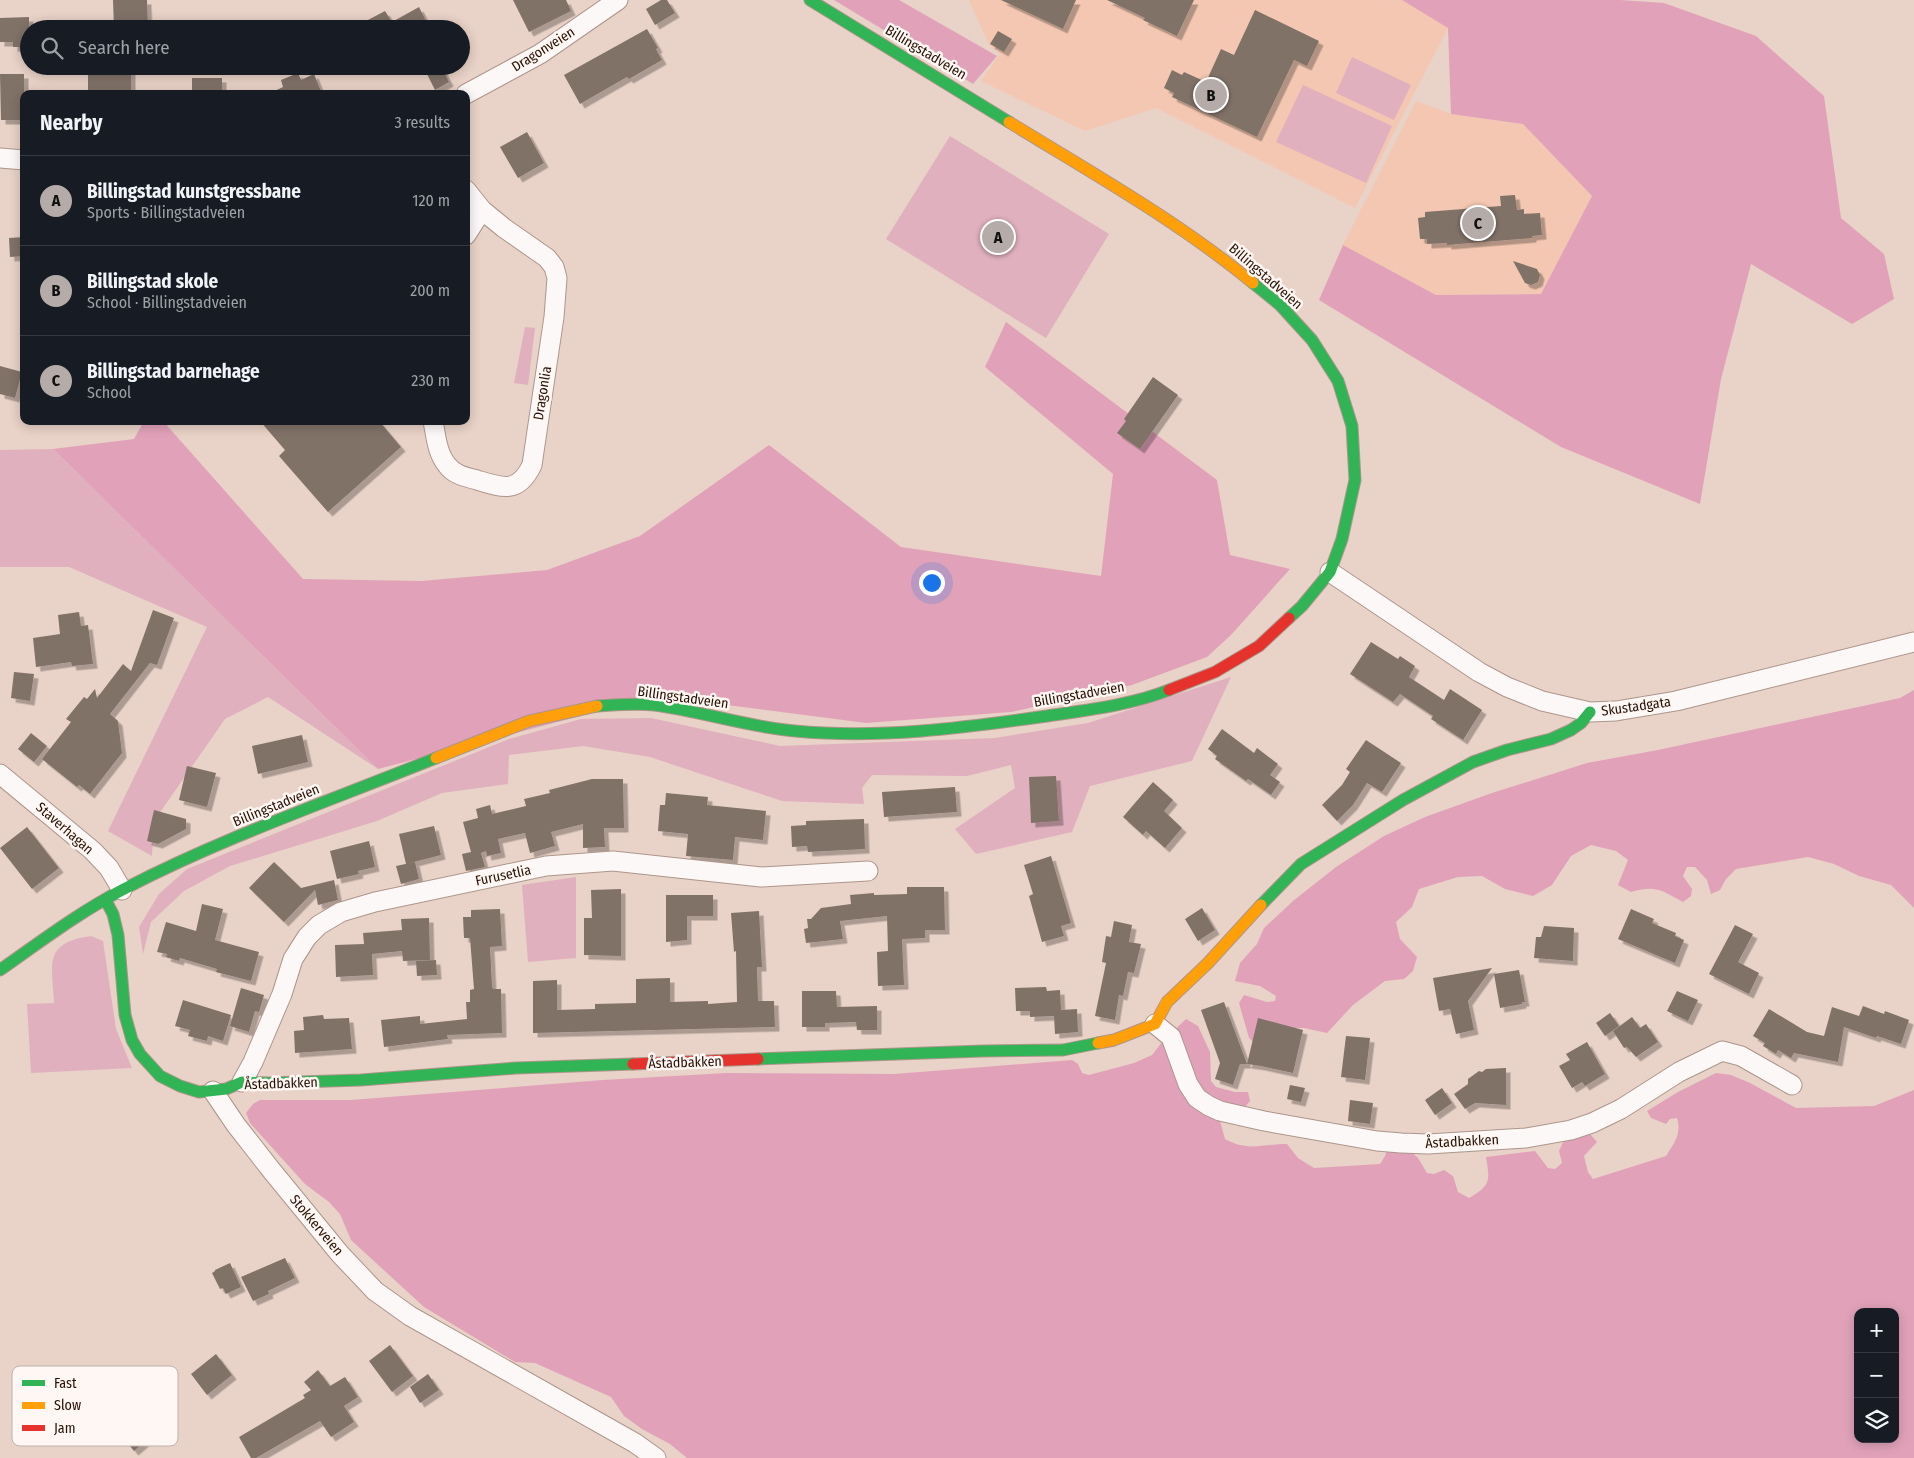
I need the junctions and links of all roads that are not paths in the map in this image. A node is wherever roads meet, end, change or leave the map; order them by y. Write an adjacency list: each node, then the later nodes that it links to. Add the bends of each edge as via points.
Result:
1 (618, 0): 3 (street, Dragonveien, via 540,54)
2 (810, 0): 10 (main road, Billingstadveien, via 1161,214 1218,254 1280,305 1312,340 1338,381 1352,426 1355,480 1342,539)
3 (470, 92)
4 (0, 158): 5 (street)
5 (20, 160)
6 (470, 195): 7 (street, Dragonlia)
7 (482, 210): 8 (street); 9 (street, Dragonlia, via 547,258 557,278 532,465 521,482 502,488 461,476 452,471 440,454)
8 (470, 229)
9 (434, 425)
10 (1330, 572): 12 (street, Skustadgata, via 1479,672 1542,701); 15 (main road, Billingstadveien, via 1302,606 1259,646 1215,672 1154,696 957,729 872,734 794,731 653,705 595,706 529,721 225,841)
11 (1914, 642): 12 (street, Skustadgata, via 1676,701)
12 (1590, 712): 18 (main road, via 1581,723 1551,740 1473,762 1403,800 1301,864 1167,1002)
13 (0, 774): 15 (street, Staverhagan, via 93,850)
14 (868, 871): 19 (street, Furusetlia, via 760,877 614,861 546,866 341,912 319,925 292,959 282,994)
15 (122, 890): 16 (main road, Billingstadveien)
16 (106, 900): 17 (main road, Billingstadveien); 21 (main road, via 118,935 125,1015 132,1040 160,1076 199,1092)
17 (0, 970)
18 (1155, 1024): 19 (main road, Åstadbakken, via 1114,1040 1063,1050 516,1068 361,1080); 20 (street, Åstadbakken, via 1171,1038 1188,1084 1197,1098 1209,1106 1264,1121 1385,1142 1428,1144 1526,1138 1571,1130 1621,1109 1679,1072 1722,1051 1741,1056)
19 (242, 1082): 21 (main road, Åstadbakken)
20 (1792, 1085)
21 (213, 1091): 22 (street, Stokkerveien, via 272,1171 375,1291 410,1316)
22 (656, 1458)

